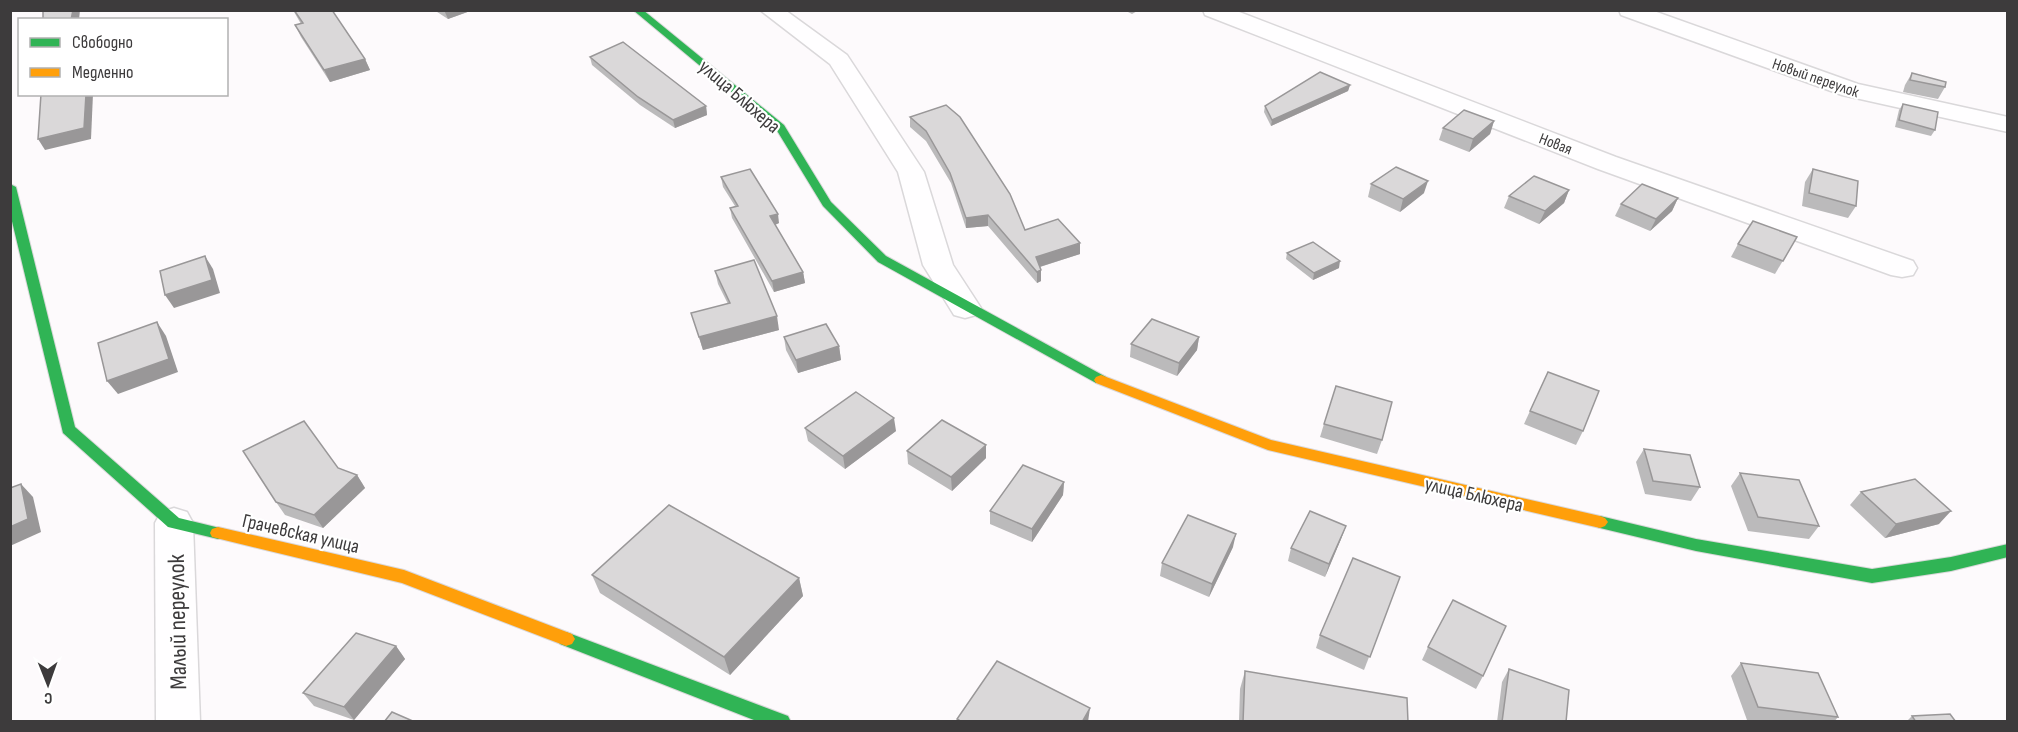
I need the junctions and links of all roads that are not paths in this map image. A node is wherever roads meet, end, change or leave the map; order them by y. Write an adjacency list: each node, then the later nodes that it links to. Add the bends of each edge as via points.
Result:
1 (637, 10): 8 (street, улица Блюхера, via 780,127 827,204 882,259)
2 (770, 10): 8 (street, улица Блюхера, via 838,60 911,172 938,265)
3 (1213, 10): 7 (street, Новая, via 1607,163)
4 (1629, 10): 5 (street, Новый переулок, via 1851,90)
5 (2007, 125)
6 (10, 187): 9 (street, Грачевская улица, via 68,429)
7 (1902, 268)
8 (965, 308): 10 (street, улица Блюхера, via 1089,376 1268,445 1509,503 1696,545 1872,576 1951,564)
9 (174, 523): 11 (street, Малый переулок); 12 (street, Грачевская улица, via 404,577)
10 (2007, 550)
11 (178, 722)
12 (782, 722)

